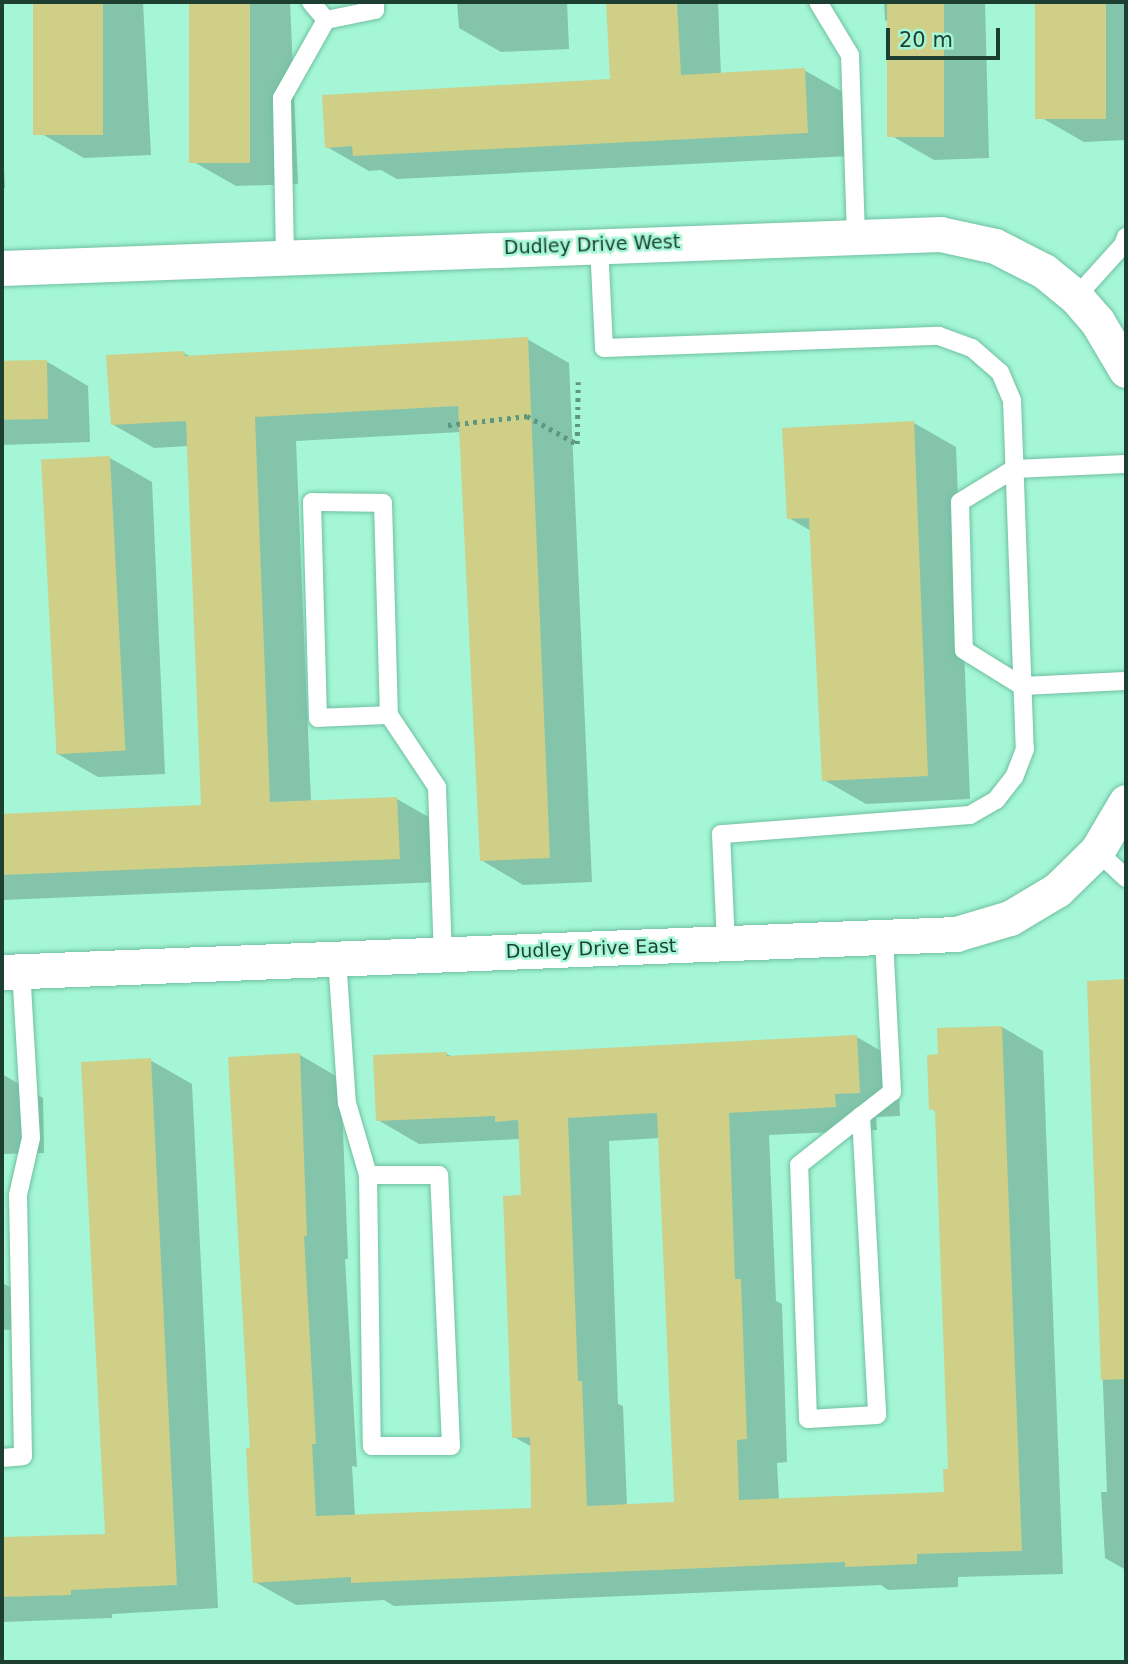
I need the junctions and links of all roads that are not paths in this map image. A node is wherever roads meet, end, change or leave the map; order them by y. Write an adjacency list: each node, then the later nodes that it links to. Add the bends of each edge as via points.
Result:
1 (311, 2): 4 (lane)
2 (375, 2): 4 (lane, via 375,10)
3 (818, 2): 5 (lane, via 850,55)
4 (326, 20): 8 (lane, via 282,99)
5 (856, 235): 7 (street, Dudley Drive West); 10 (street, Dudley Drive West, via 926,233 968,239 1021,257)
6 (1125, 243): 10 (lane)
7 (599, 245): 8 (street, Dudley Drive West); 13 (lane, via 604,348 939,336 972,348 1000,372 1012,400)
8 (285, 257): 9 (street, Dudley Drive West)
9 (2, 268)
10 (1076, 297): 11 (street, Dudley Drive West, via 1097,321)
11 (1126, 370)
12 (1126, 464): 13 (lane)
13 (1014, 469): 15 (lane); 15 (lane, via 960,502 964,650)
14 (1126, 681): 15 (lane)
15 (1022, 686): 21 (lane, via 1025,749 1014,777 996,800 970,815 721,834)
16 (389, 715): 16 (lane, via 383,503 312,502 318,718); 22 (lane, via 437,787)
17 (1126, 802): 18 (street, Dudley Drive East)
18 (1097, 851): 19 (lane); 20 (street, Dudley Drive East, via 1057,890 1010,918 957,934)
19 (1126, 878)
20 (884, 938): 21 (street, Dudley Drive East); 25 (lane, via 892,1092)
21 (726, 944): 22 (street, Dudley Drive East)
22 (443, 955): 23 (street, Dudley Drive East)
23 (337, 958): 24 (street, Dudley Drive East); 26 (lane, via 347,1103)
24 (11, 972): 27 (lane, via 31,1138)
25 (861, 1116): 25 (lane, via 799,1165 808,1419 877,1415)
26 (368, 1175): 26 (lane, via 372,1446 451,1446 439,1175)
27 (10, 1195): 28 (lane, via 23,1456)
28 (2, 1458)

